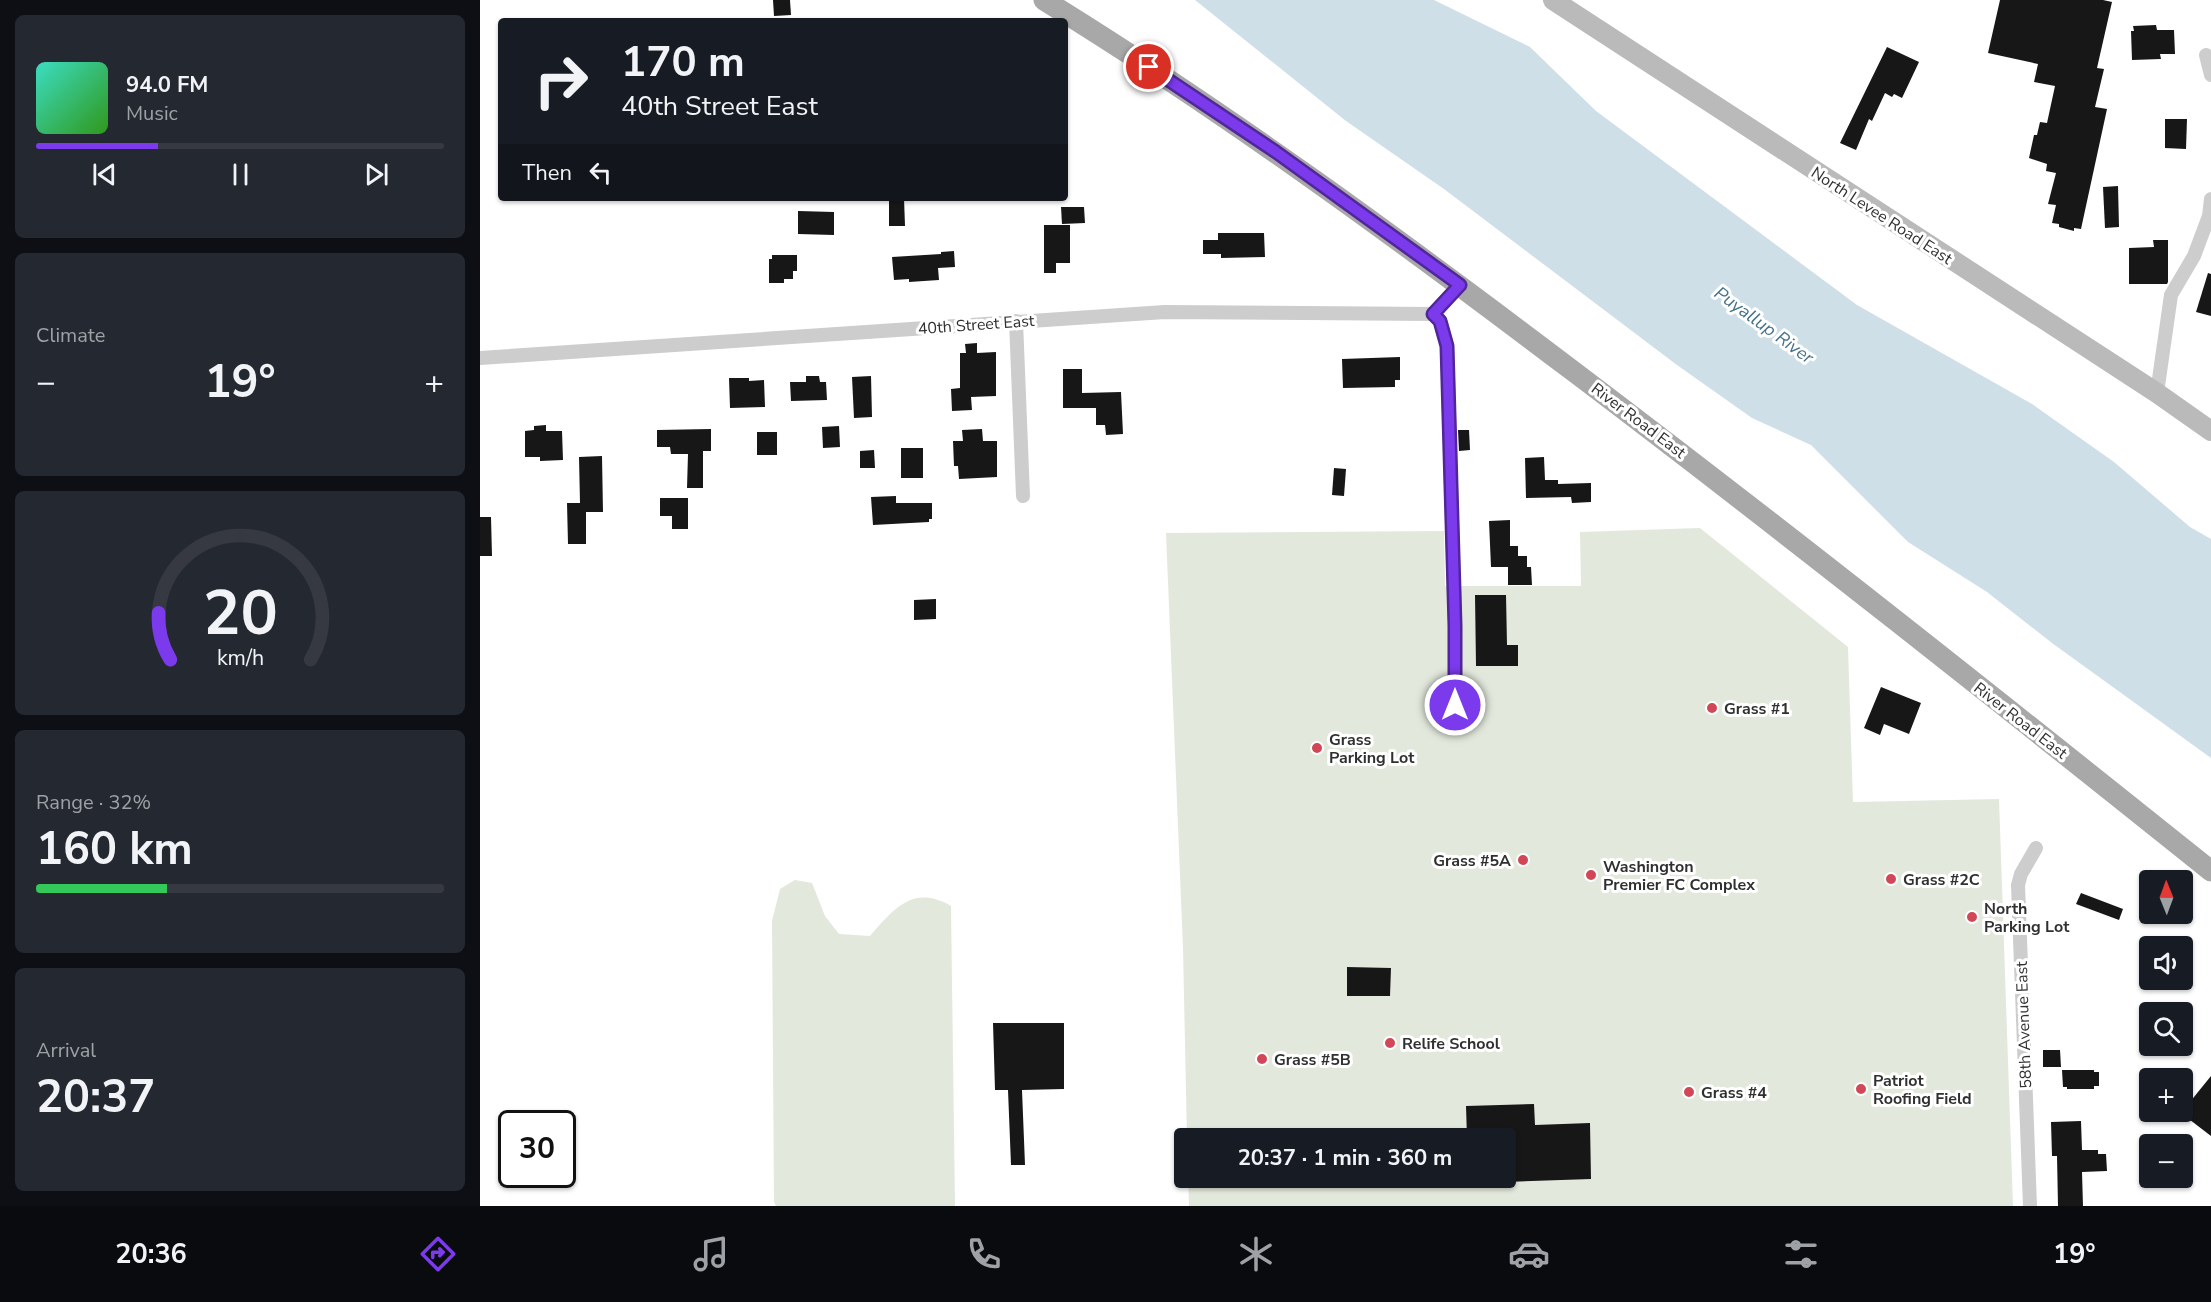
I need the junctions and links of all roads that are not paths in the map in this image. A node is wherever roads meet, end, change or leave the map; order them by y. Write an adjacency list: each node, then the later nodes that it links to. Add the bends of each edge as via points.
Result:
1 (1044, 0): 6 (main road, River Road East, via 1276,152)
2 (1553, 0): 10 (street, North Levee Road East)
3 (2206, 55): 4 (street)
4 (2211, 75)
5 (2211, 199): 10 (street, via 2194,256 2171,295)
6 (1460, 285): 7 (street); 15 (main road, River Road East, via 1742,498)
7 (1433, 314): 8 (street, 40th Street East, via 1165,312); 13 (street, via 1440,321 1447,346)
8 (1016, 321): 9 (street, 40th Street East); 12 (street)
9 (480, 357)
10 (2157, 393): 11 (street, North Levee Road East)
11 (2211, 430)
12 (1023, 496)
13 (1455, 705)
14 (2036, 848): 16 (street, 58th Avenue East, via 2018,885)
15 (2211, 871)
16 (2030, 1206)

